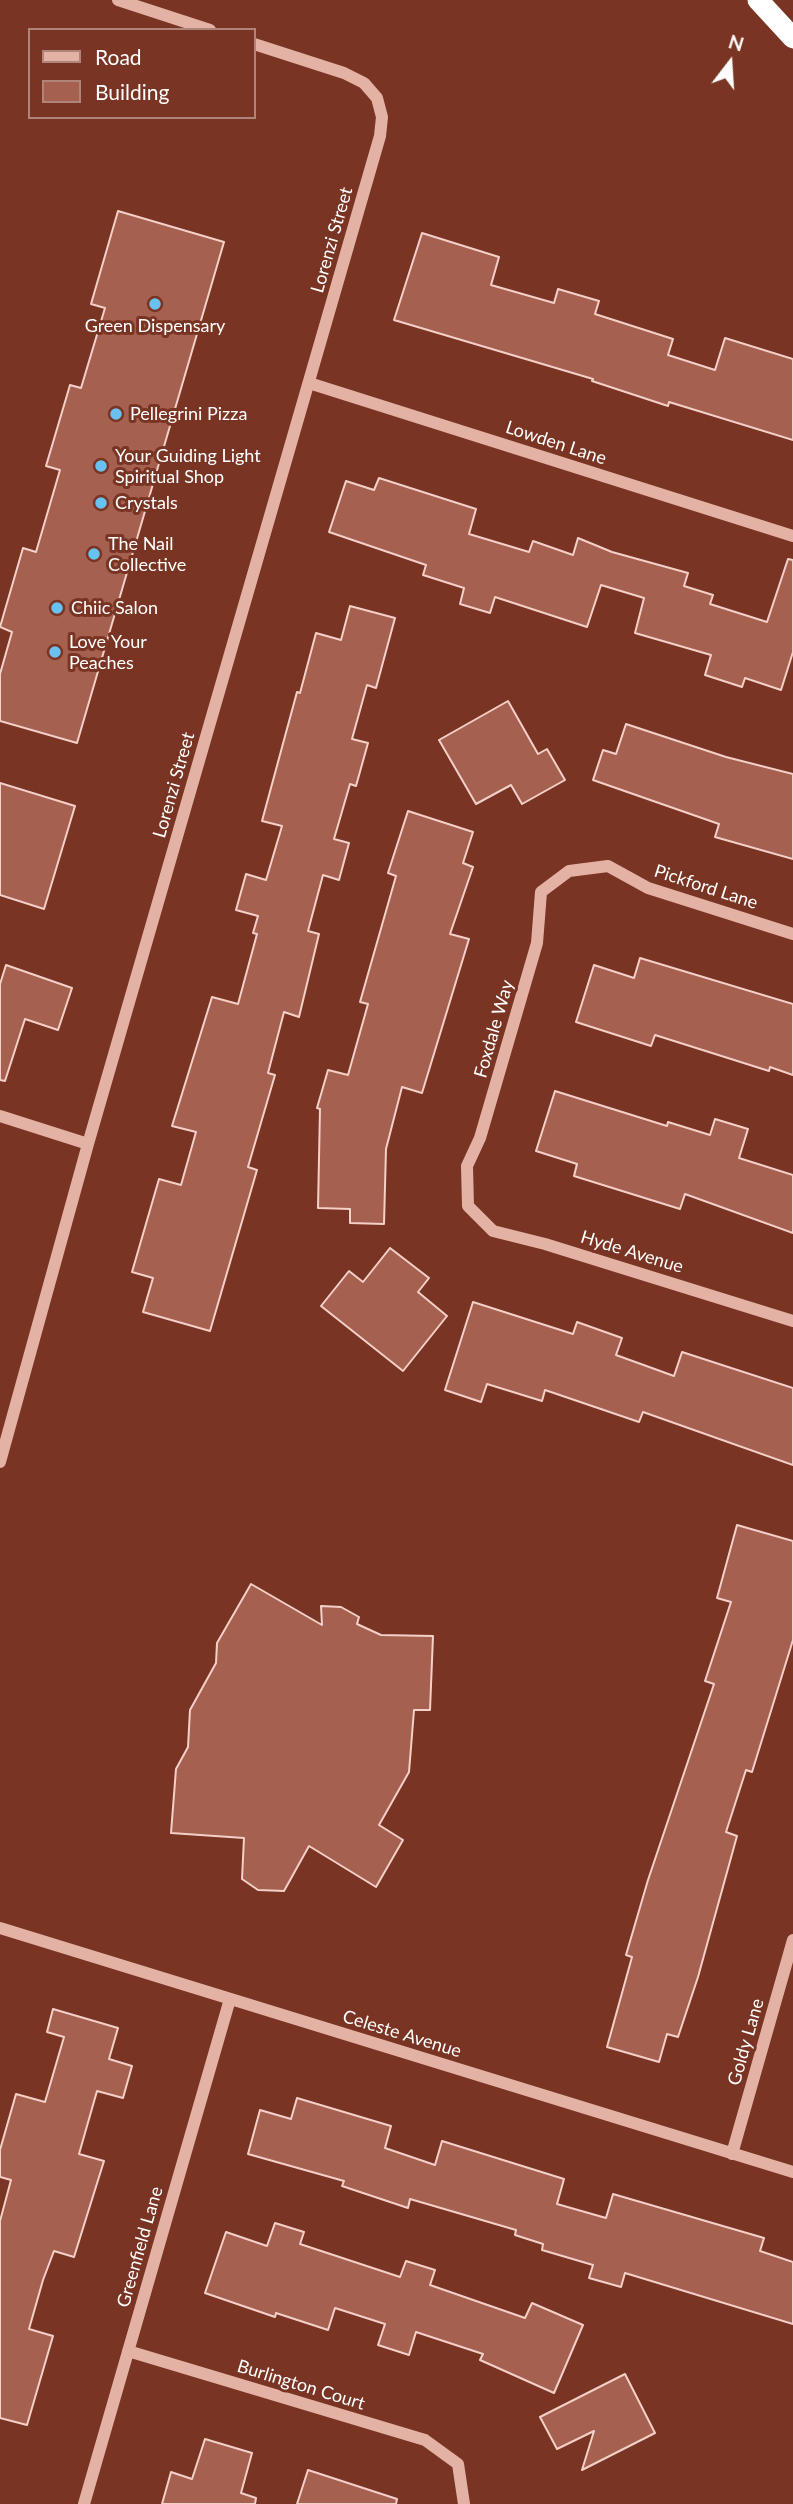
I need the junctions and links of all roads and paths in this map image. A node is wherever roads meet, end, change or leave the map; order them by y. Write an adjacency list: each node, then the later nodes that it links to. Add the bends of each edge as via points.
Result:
1 (118, 0): 3 (street)
2 (758, 0): 4 (highway)
3 (204, 28)
4 (793, 38)
5 (256, 45): 6 (street, Lorenzi Street, via 364,83 377,98 382,117)
6 (309, 383): 7 (street, Lowden Lane); 11 (street, Lorenzi Street)
7 (793, 536)
8 (569, 871): 9 (street, Pickford Lane, via 608,866 648,888); 12 (street, Foxdale Way, via 541,892 537,943 480,1138 467,1166)
9 (793, 934)
10 (0, 1116): 11 (street)
11 (88, 1144): 14 (street, Lorenzi Street)
12 (468, 1206): 13 (street, Hyde Avenue, via 493,1231)
13 (793, 1321)
14 (0, 1462)
15 (0, 1928): 17 (street, Celeste Avenue)
16 (793, 1940): 18 (street, Goldy Lane)
17 (230, 1999): 18 (street, Celeste Avenue); 20 (street, Greenfield Lane)
18 (732, 2154): 19 (street, Celeste Avenue)
19 (793, 2172)
20 (128, 2351): 21 (street, Greenfield Lane); 22 (street, Burlington Court, via 425,2440 458,2464)
21 (85, 2504)
22 (464, 2504)

